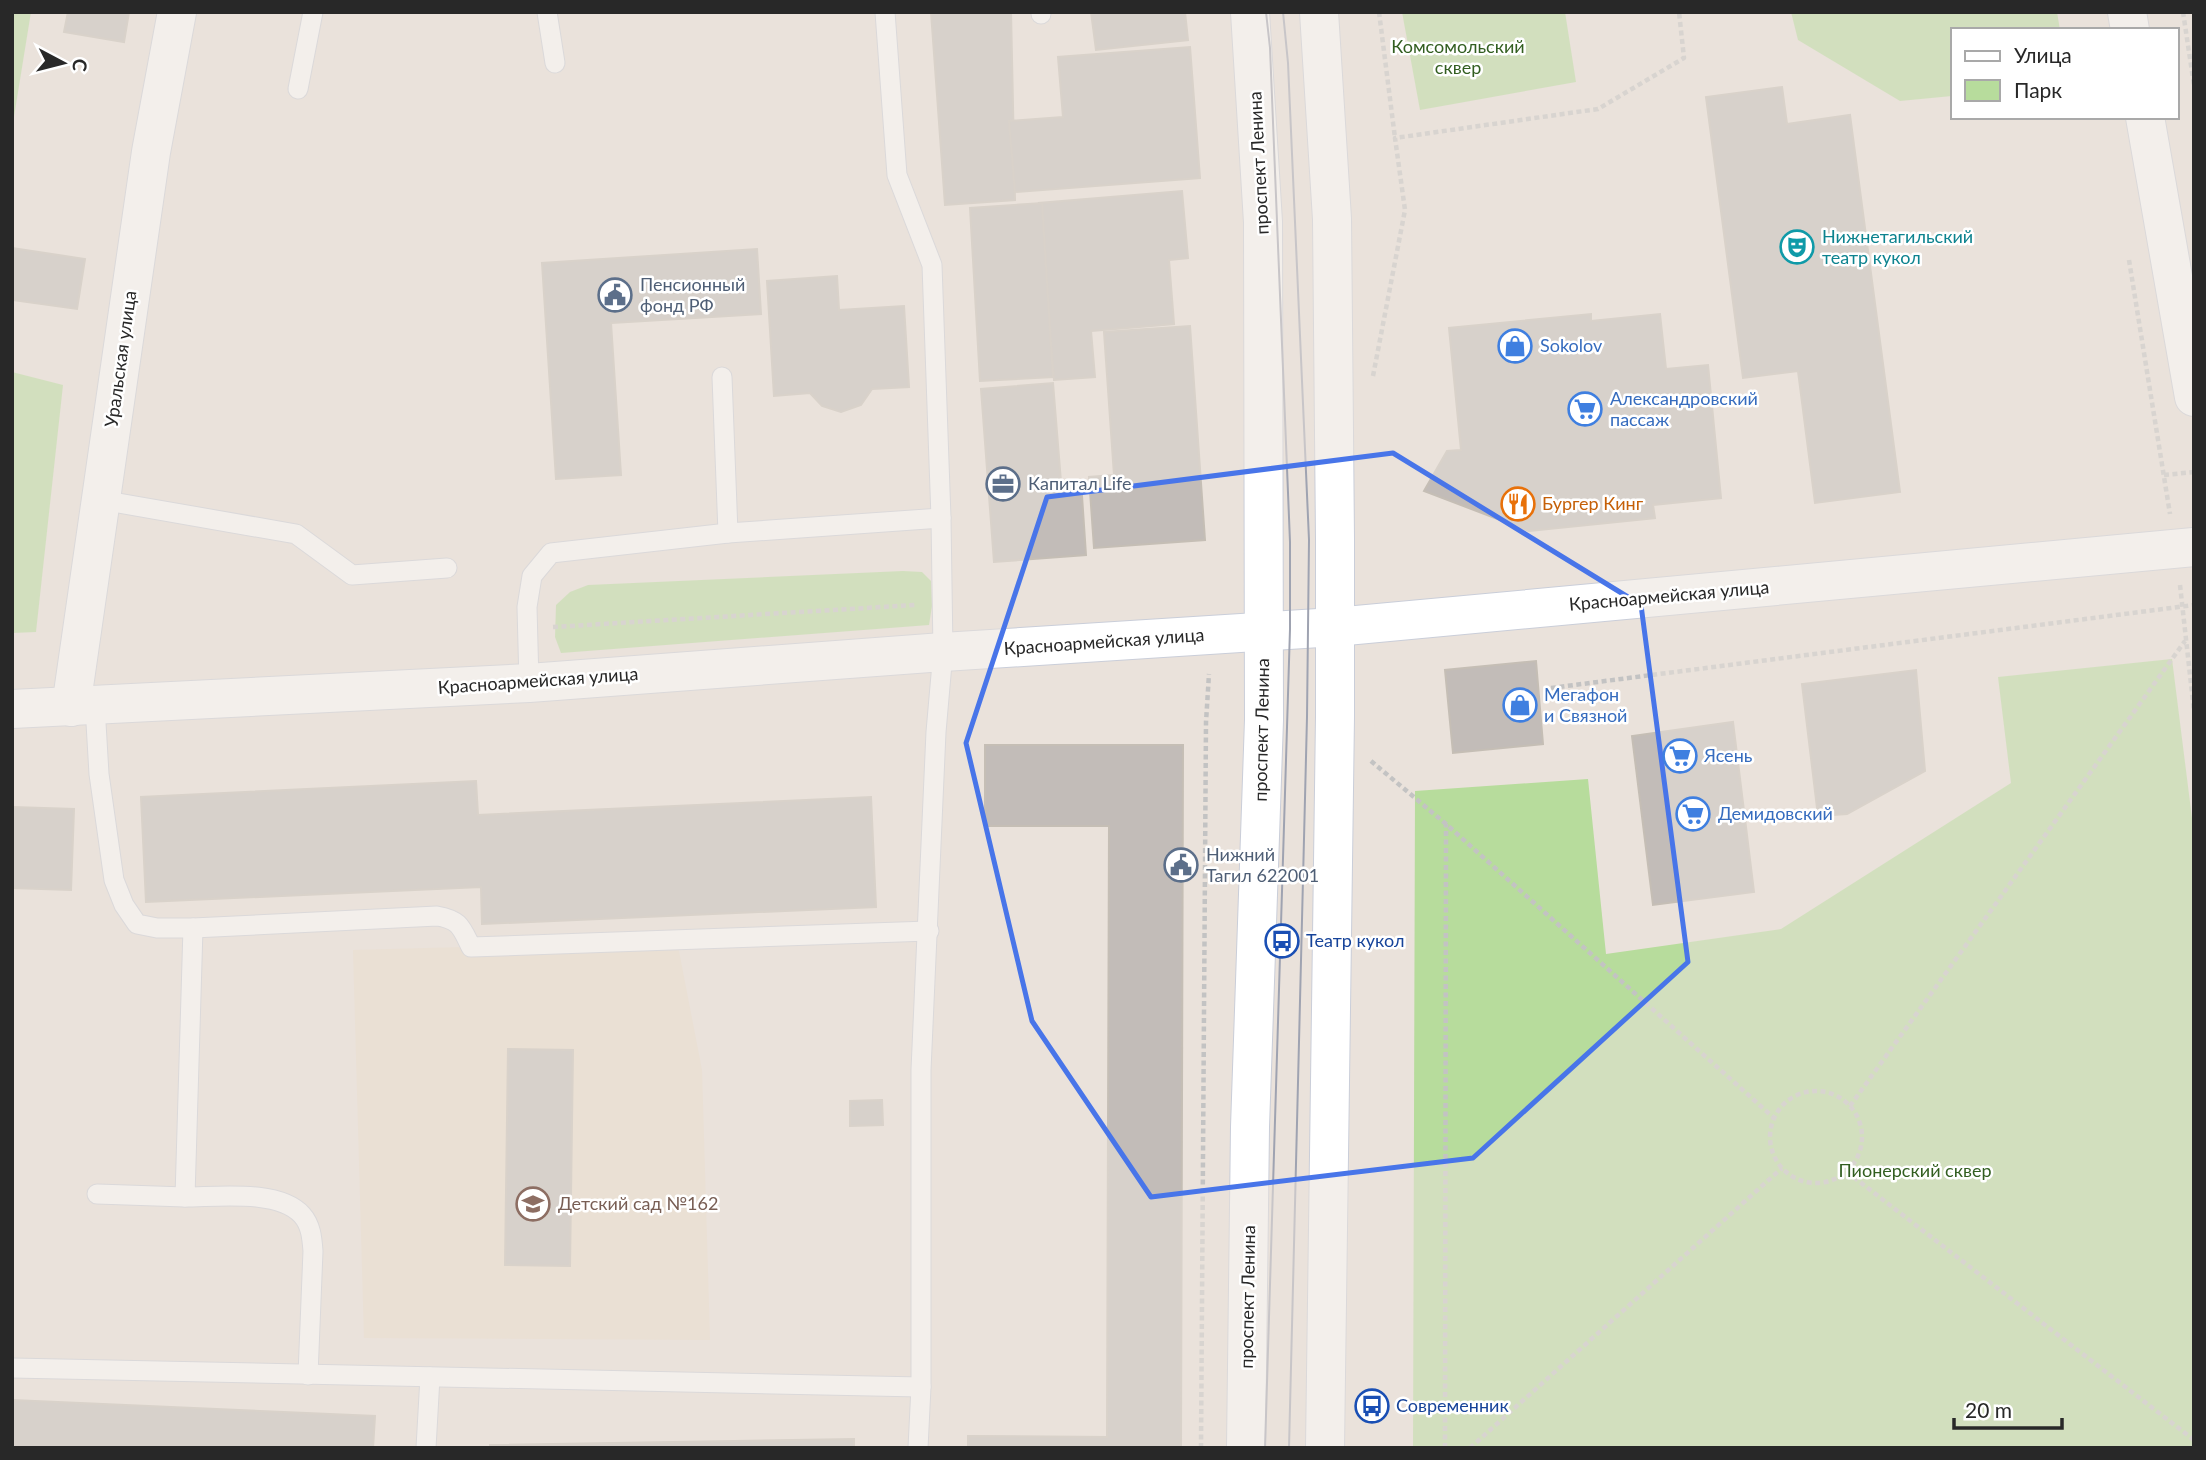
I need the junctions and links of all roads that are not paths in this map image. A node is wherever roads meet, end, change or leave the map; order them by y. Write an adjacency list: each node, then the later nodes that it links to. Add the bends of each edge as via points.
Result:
1 (177, 12): 12 (street, Уральская улица, via 151,152)
2 (313, 12): 8 (lane)
3 (547, 12): 7 (lane)
4 (885, 12): 13 (lane, via 897,175 932,265)
5 (1250, 12): 18 (street, проспект Ленина, via 1263,222)
6 (1319, 12): 17 (street, via 1332,219)
7 (555, 62)
8 (298, 89)
9 (2145, 119): 11 (street)
10 (722, 377): 14 (lane)
11 (2194, 397)
12 (101, 500): 16 (lane, via 296,534 352,575); 21 (street, Уральская улица)
13 (941, 518): 14 (lane); 19 (lane)
14 (729, 533): 20 (lane, via 551,553 532,576 527,607)
15 (2185, 548): 17 (street, Красноармейская улица)
16 (447, 568)
17 (1335, 627): 18 (street, Красноармейская улица); 34 (street)
18 (1262, 632): 19 (street, Красноармейская улица); 33 (street, проспект Ленина, via 1264,720 1250,1127)
19 (943, 652): 20 (street, Красноармейская улица); 24 (lane)
20 (529, 683): 21 (street, Красноармейская улица)
21 (83, 707): 22 (street, Красноармейская улица); 23 (lane, via 99,774 114,880 124,905 137,924)
22 (12, 709)
23 (193, 928): 24 (lane, via 437,916 460,925 471,947); 26 (lane)
24 (929, 931): 30 (lane, via 920,1117)
25 (97, 1194): 26 (lane)
26 (185, 1197): 28 (lane, via 267,1198 286,1203 302,1215 312,1232 313,1251)
27 (12, 1368): 28 (lane)
28 (308, 1375): 29 (lane)
29 (430, 1377): 30 (lane); 31 (lane)
30 (921, 1387): 32 (lane)
31 (426, 1448)
32 (918, 1448)
33 (1246, 1448)
34 (1325, 1448)

